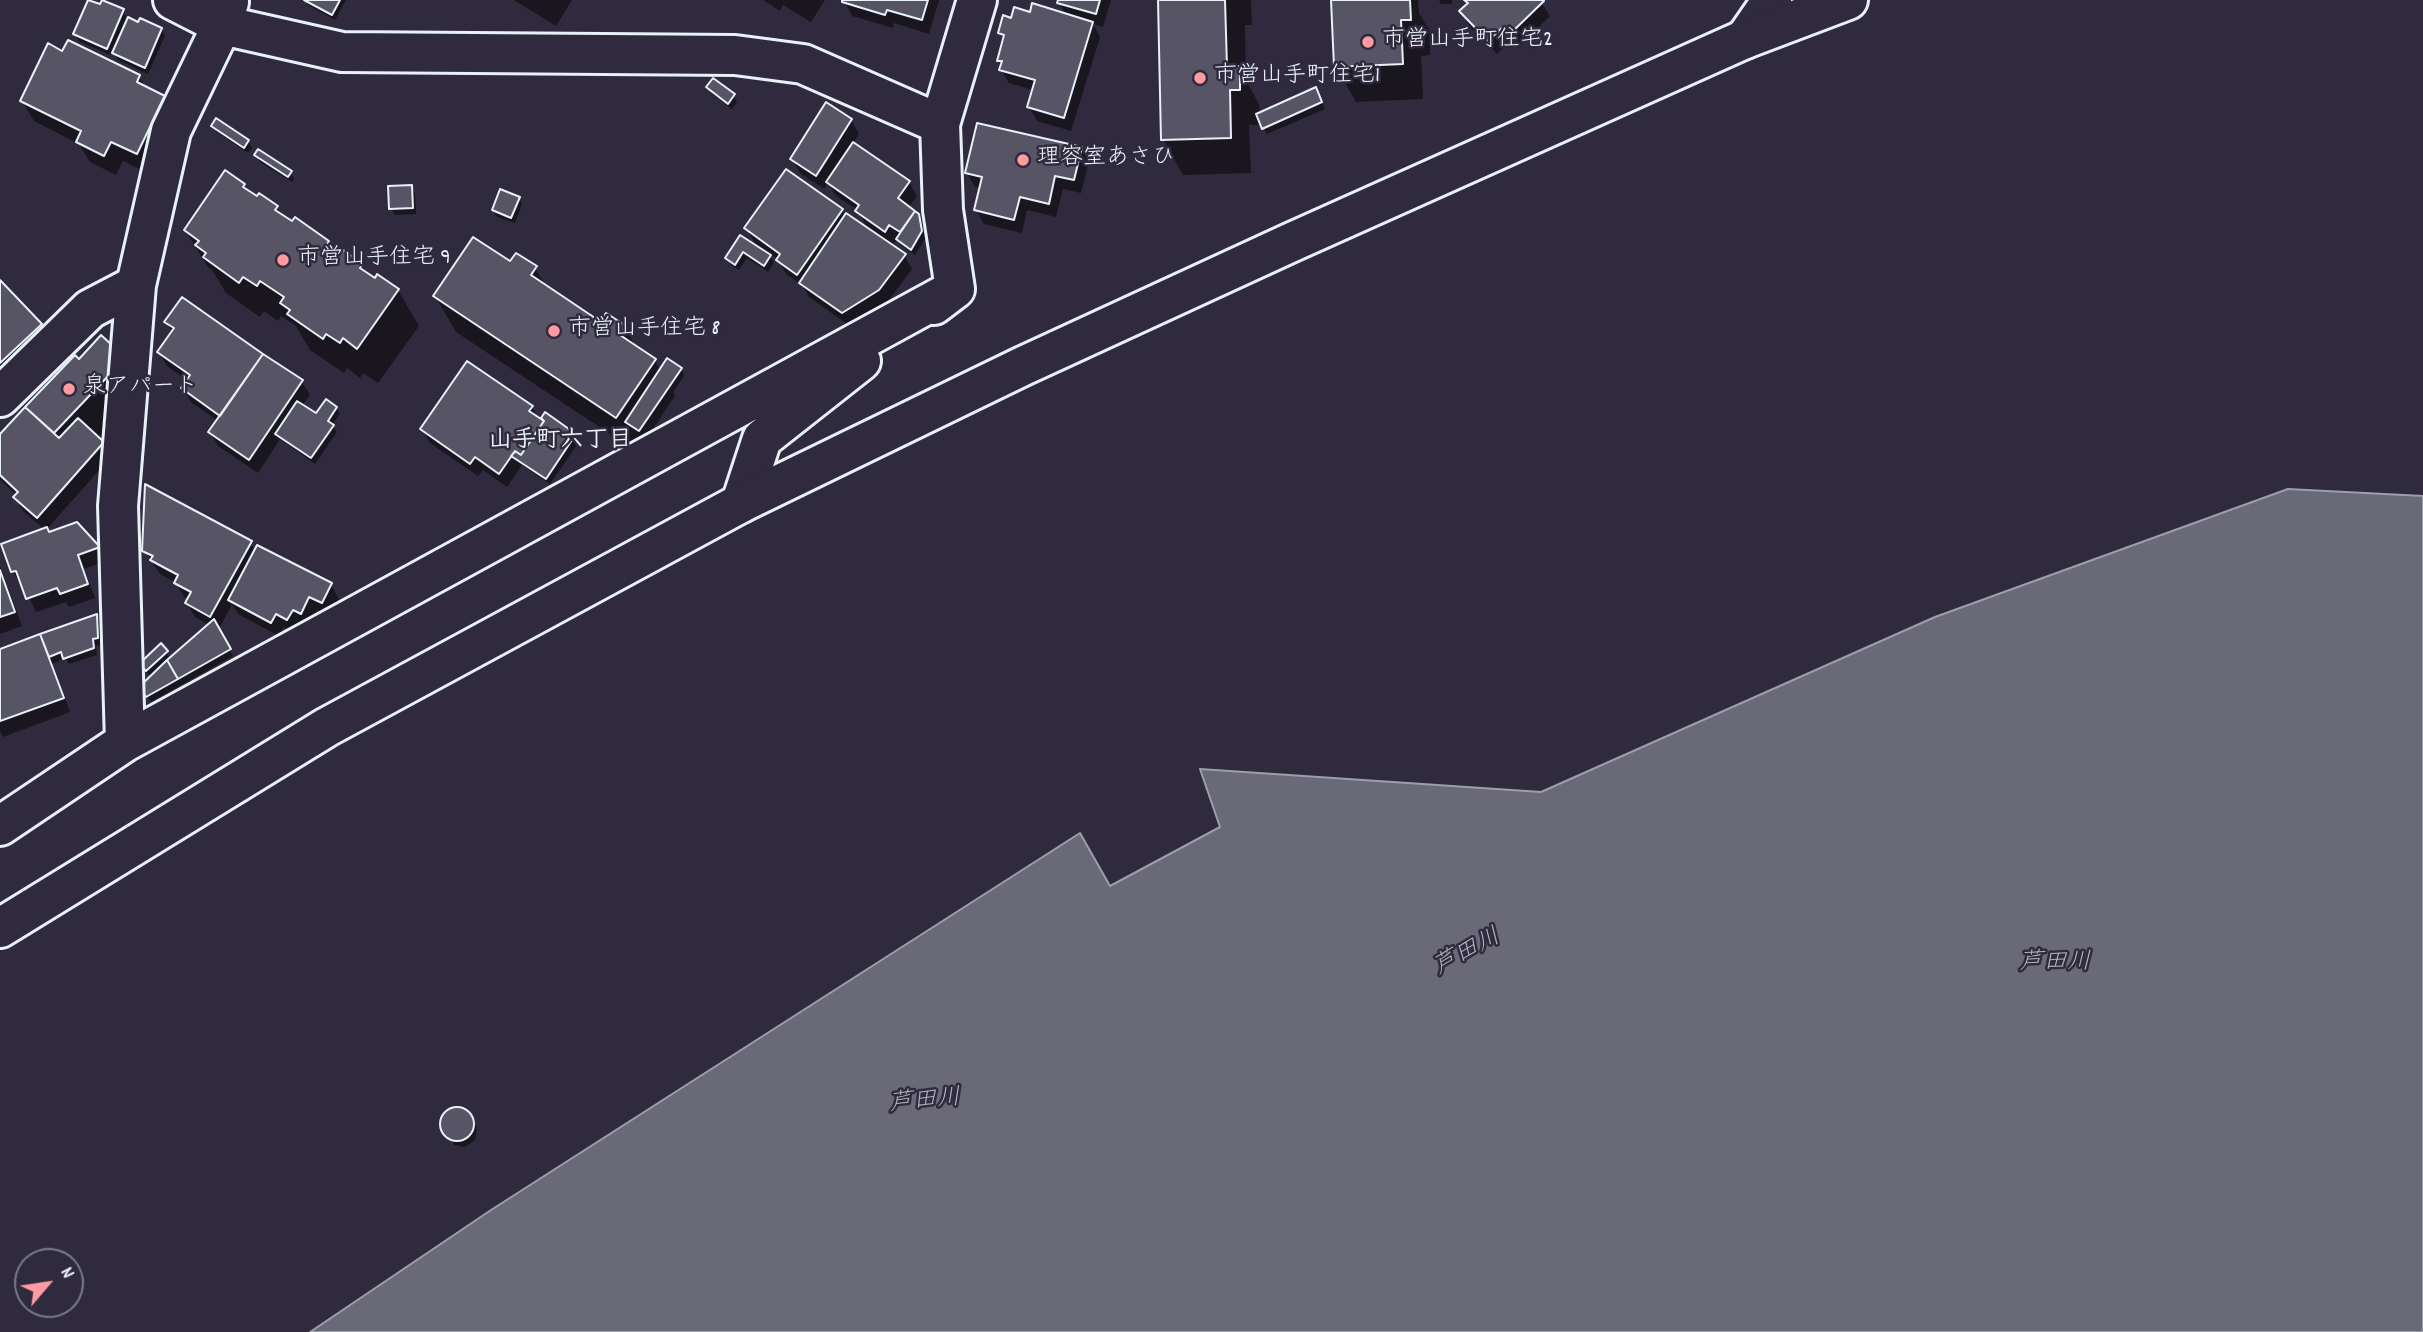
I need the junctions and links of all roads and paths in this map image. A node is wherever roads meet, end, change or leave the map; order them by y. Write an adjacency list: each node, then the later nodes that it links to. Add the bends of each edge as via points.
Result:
1 (173, 0): 5 (street)
2 (977, 0): 7 (street)
3 (1772, 0): 6 (street)
4 (1848, 0): 6 (street)
5 (226, 12): 7 (street, via 342,52 736,55 803,64); 8 (street, via 171,131)
6 (1745, 39): 11 (street, via 1047,355)
7 (940, 124): 9 (street, via 943,210)
8 (136, 285): 10 (street, via 90,309); 12 (street, via 118,506)
9 (955, 289): 11 (street, via 762,439); 12 (street)
10 (0, 397)
11 (741, 503): 14 (street, via 327,727)
12 (125, 743): 13 (street)
13 (0, 826)
14 (0, 928)

